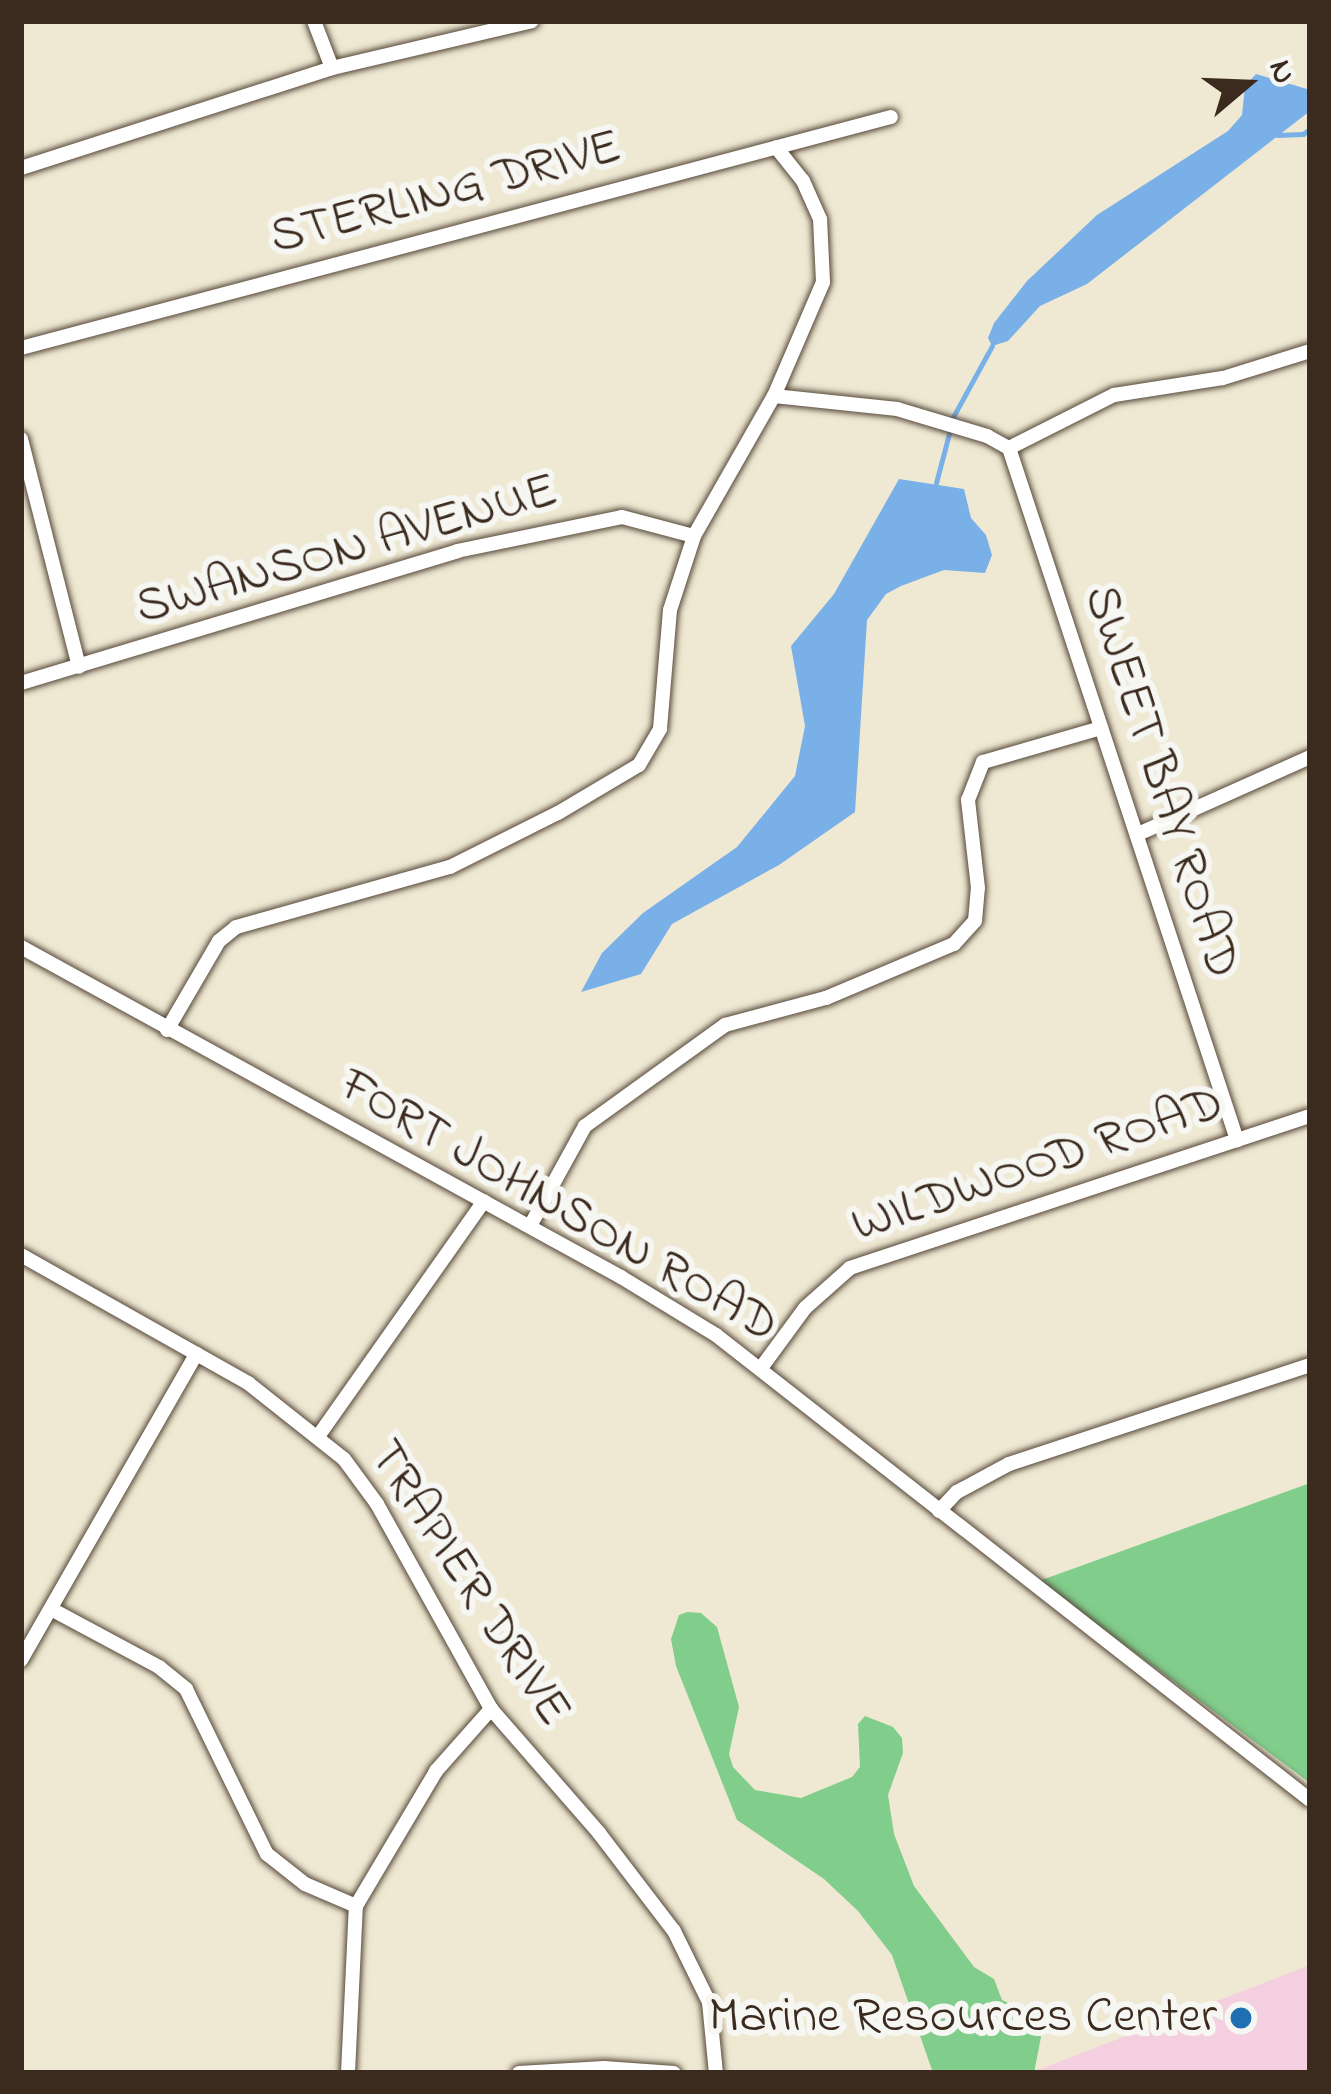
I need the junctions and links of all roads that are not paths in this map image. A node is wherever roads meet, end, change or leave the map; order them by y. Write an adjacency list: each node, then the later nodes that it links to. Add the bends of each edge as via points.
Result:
1 (314, 21): 3 (street)
2 (532, 21): 3 (street)
3 (332, 68): 6 (street)
4 (891, 117): 5 (street, STERLING DRIVE)
5 (776, 147): 7 (street, STERLING DRIVE); 9 (street, via 811,196 825,262)
6 (21, 168)
7 (21, 348)
8 (1310, 351): 11 (street, via 1223,378 1114,395)
9 (774, 396): 11 (street, via 897,409); 12 (street)
10 (21, 439): 13 (street)
11 (1009, 448): 15 (street, SWEET BAY ROAD)
12 (694, 536): 13 (street, SWANSON AVENUE, via 622,517 457,551); 19 (street, via 670,610 660,729 639,765 449,867 236,927 219,941)
13 (79, 668): 14 (street, SWANSON AVENUE)
14 (21, 683)
15 (1101, 728): 17 (street, SWEET BAY ROAD); 23 (street, via 983,762 968,800 975,921 954,944 826,998 725,1025 585,1126)
16 (1310, 757): 17 (street)
17 (1138, 834): 21 (street, SWEET BAY ROAD)
18 (21, 947): 19 (street, FORT JOHNSON ROAD)
19 (167, 1030): 22 (street, FORT JOHNSON ROAD)
20 (1310, 1116): 21 (street, WILDWOOD ROAD)
21 (1237, 1140): 27 (street, WILDWOOD ROAD, via 850,1268 805,1308)
22 (484, 1201): 23 (street, FORT JOHNSON ROAD); 28 (street)
23 (530, 1226): 27 (street, FORT JOHNSON ROAD)
24 (21, 1255): 25 (street, TRAPIER DRIVE)
25 (196, 1354): 28 (street, TRAPIER DRIVE); 30 (street)
26 (1310, 1365): 29 (street, via 1009,1464)
27 (761, 1368): 29 (street, FORT JOHNSON ROAD)
28 (319, 1436): 32 (street, TRAPIER DRIVE, via 377,1504)
29 (939, 1511): 33 (street, FORT JOHNSON ROAD)
30 (51, 1610): 31 (street); 34 (street, via 186,1688 267,1854 305,1884)
31 (21, 1660)
32 (491, 1709): 34 (street, via 436,1772); 38 (street, TRAPIER DRIVE, via 674,1931 709,2002)
33 (1310, 1800)
34 (356, 1906): 35 (street)
35 (348, 2073)
36 (519, 2073): 37 (street)
37 (674, 2073)
38 (716, 2073)

